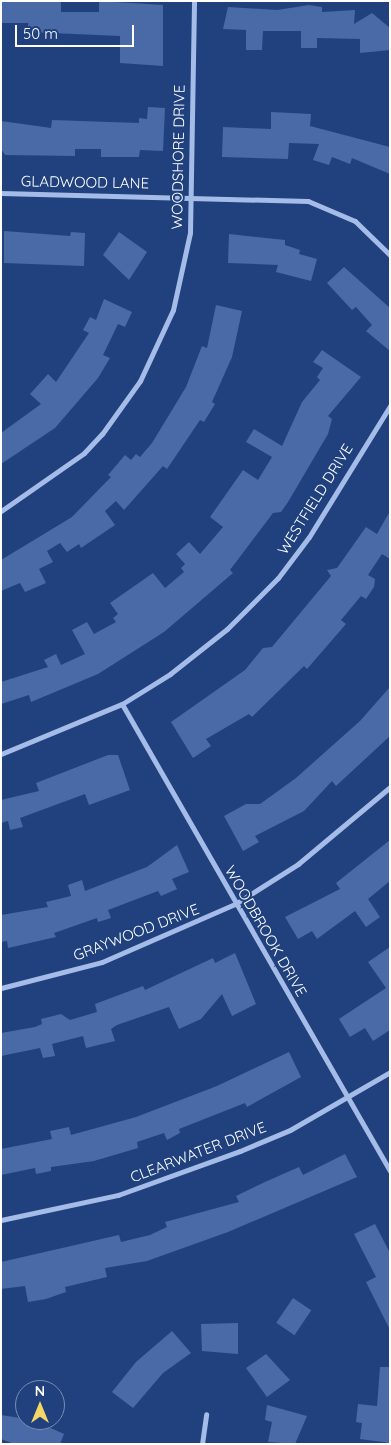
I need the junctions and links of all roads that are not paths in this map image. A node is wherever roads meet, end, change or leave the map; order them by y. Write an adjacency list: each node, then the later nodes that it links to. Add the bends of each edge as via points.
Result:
1 (194, 1): 3 (street, WOODSHORE DRIVE)
2 (1, 193): 3 (street, GLADWOOD LANE)
3 (192, 196): 4 (street, GLADWOOD LANE, via 281,198 331,207 355,221); 6 (street, WOODSHORE DRIVE, via 190,233 172,310 140,380 84,453)
4 (390, 255)
5 (390, 406): 7 (street, WESTFIELD DRIVE, via 278,578 227,629 170,674)
6 (1, 511)
7 (122, 704): 8 (street, WESTFIELD DRIVE); 10 (street, WOODBROOK DRIVE)
8 (1, 754)
9 (390, 787): 10 (street, GRAYWOOD DRIVE, via 298,864)
10 (235, 904): 11 (street, GRAYWOOD DRIVE, via 102,962); 13 (street, WOODBROOK DRIVE)
11 (1, 988)
12 (390, 1072): 13 (street, CLEARWATER DRIVE)
13 (348, 1098): 14 (street, WOODBROOK DRIVE); 15 (street, CLEARWATER DRIVE, via 290,1130 174,1176 118,1194)
14 (390, 1170)
15 (1, 1220)
16 (206, 1414): 17 (street)
17 (202, 1444)

